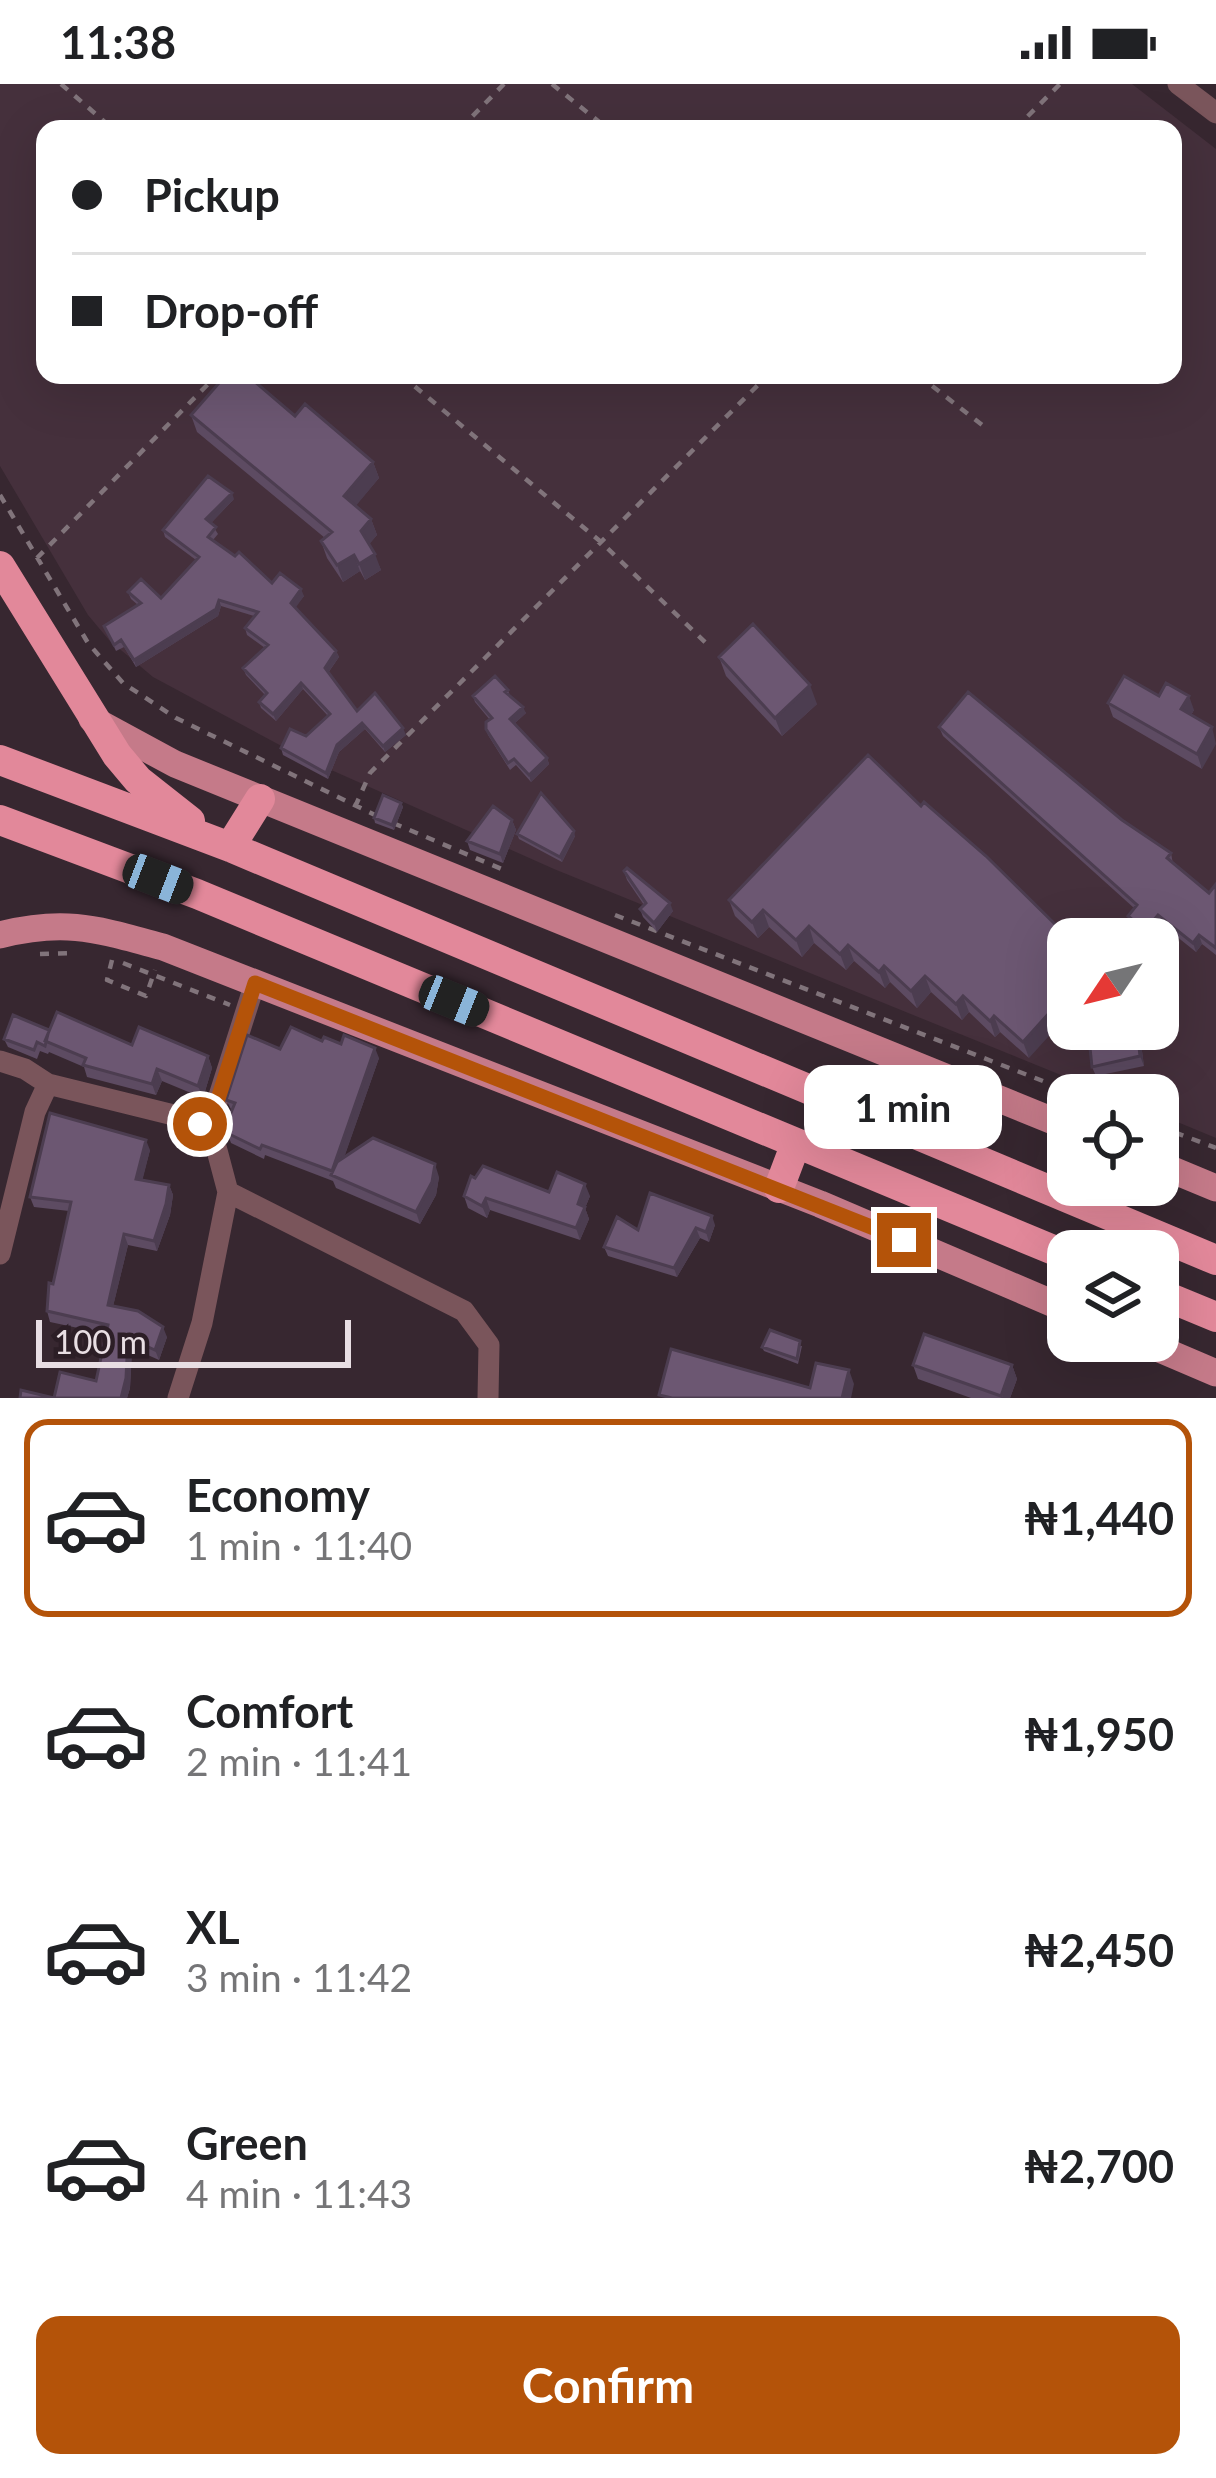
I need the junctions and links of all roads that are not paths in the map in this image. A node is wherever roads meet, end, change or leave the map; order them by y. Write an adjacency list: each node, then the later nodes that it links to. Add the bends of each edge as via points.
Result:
1 (1178, 84): 2 (street)
2 (1216, 113)
3 (0, 566): 4 (highway)
4 (91, 718): 6 (main road, via 175,764); 8 (highway, via 137,780)
5 (0, 760): 8 (highway)
6 (267, 790): 8 (highway); 13 (main road)
7 (0, 820): 15 (highway)
8 (224, 845): 22 (highway)
9 (0, 935): 10 (main road, via 82,925)
10 (255, 983): 14 (street); 17 (main road)
11 (0, 1061): 12 (street)
12 (48, 1084): 14 (street); 21 (street)
13 (1047, 1117)
14 (210, 1124): 19 (street)
15 (796, 1143): 17 (highway); 20 (highway)
16 (1179, 1173): 18 (main road)
17 (778, 1188): 23 (main road)
18 (1216, 1188)
19 (228, 1192): 28 (street); 29 (street, via 464,1311 489,1345)
20 (1047, 1247)
21 (0, 1254)
22 (1216, 1260)
23 (1047, 1301)
24 (1179, 1302): 25 (highway)
25 (1216, 1317)
26 (1179, 1357): 27 (main road)
27 (1216, 1373)
28 (178, 1398)
29 (488, 1398)

